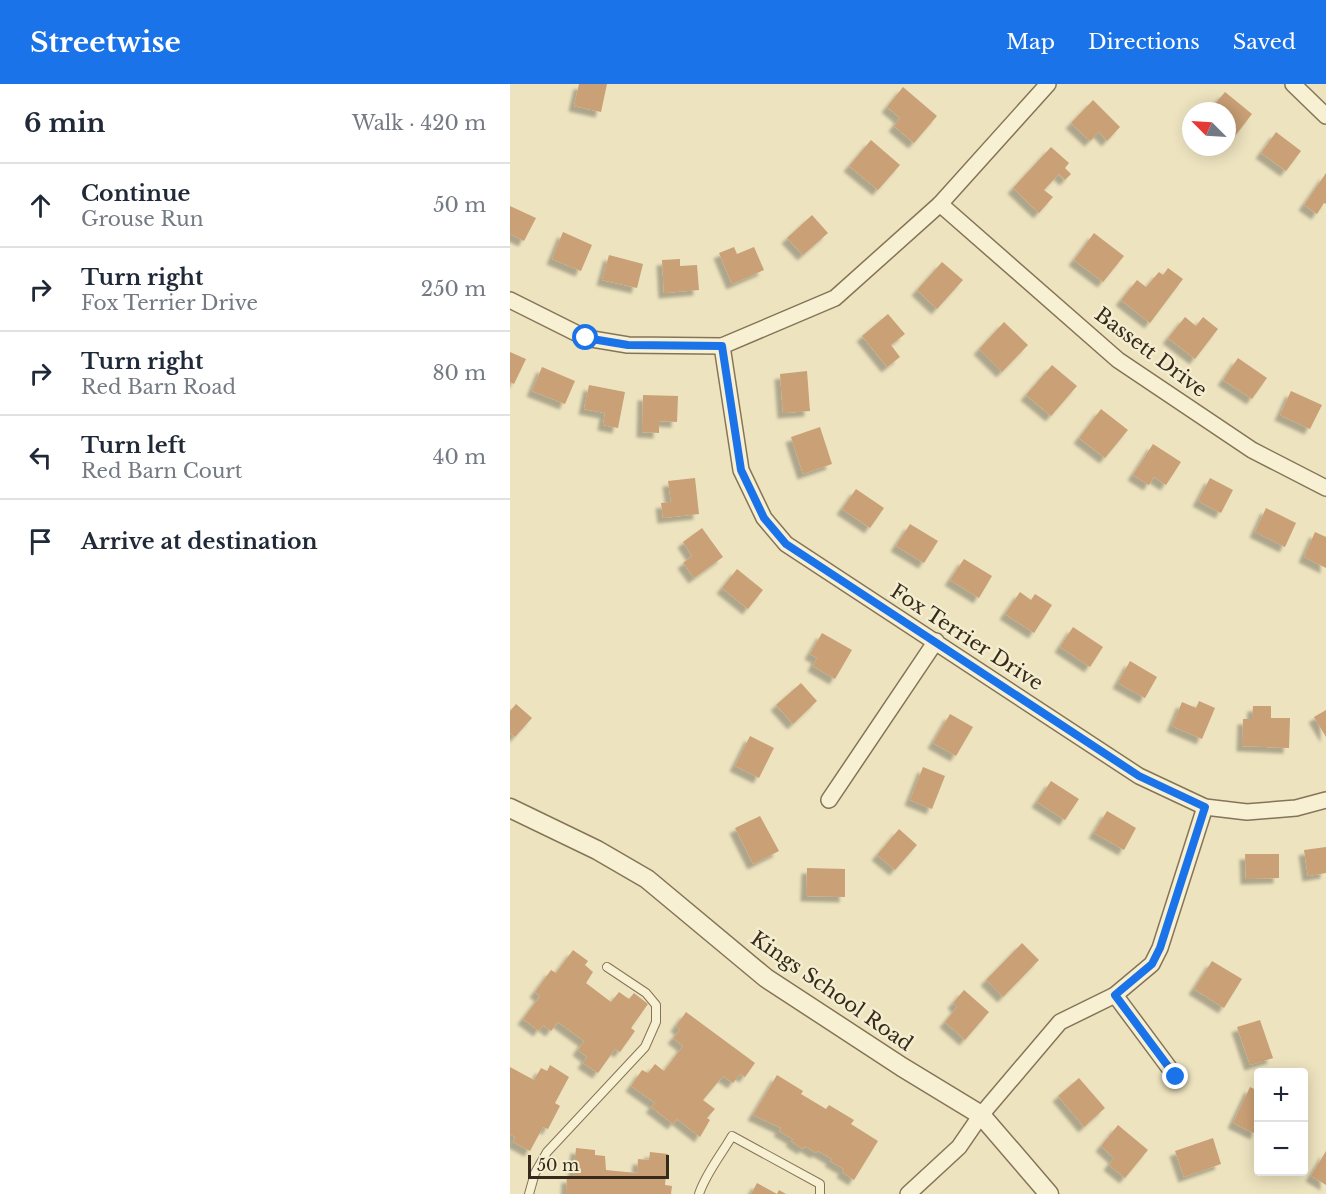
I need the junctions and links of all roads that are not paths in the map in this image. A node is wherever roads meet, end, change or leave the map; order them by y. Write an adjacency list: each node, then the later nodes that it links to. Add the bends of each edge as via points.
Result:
1 (1048, 84): 4 (street)
2 (1293, 84): 3 (street)
3 (1326, 116)
4 (940, 204): 6 (street, via 835,298); 7 (street, Bassett Drive, via 1118,360 1252,450)
5 (510, 300): 6 (street, via 586,338 628,345)
6 (722, 346): 8 (street, Fox Terrier Drive, via 741,470 764,518 786,544)
7 (1326, 488)
8 (936, 641): 9 (street); 11 (street, Fox Terrier Drive, via 1139,776)
9 (829, 800)
10 (1326, 800): 11 (street, Fox Terrier Drive, via 1296,808 1247,812)
11 (1205, 807): 14 (street, via 1160,948 1152,964)
12 (510, 808): 16 (street, Kings School Road, via 647,879 766,978)
13 (607, 967): 17 (lane, via 646,993 656,1005 656,1022 645,1047 547,1152 535,1173)
14 (1115, 995): 15 (street); 16 (street, via 1060,1022)
15 (1176, 1077)
16 (981, 1115): 20 (street, via 959,1147); 21 (street, Kings School Road)
17 (530, 1194)
18 (699, 1194): 19 (lane, via 732,1136 820,1184)
19 (820, 1194)
20 (908, 1194)
21 (1049, 1194)

